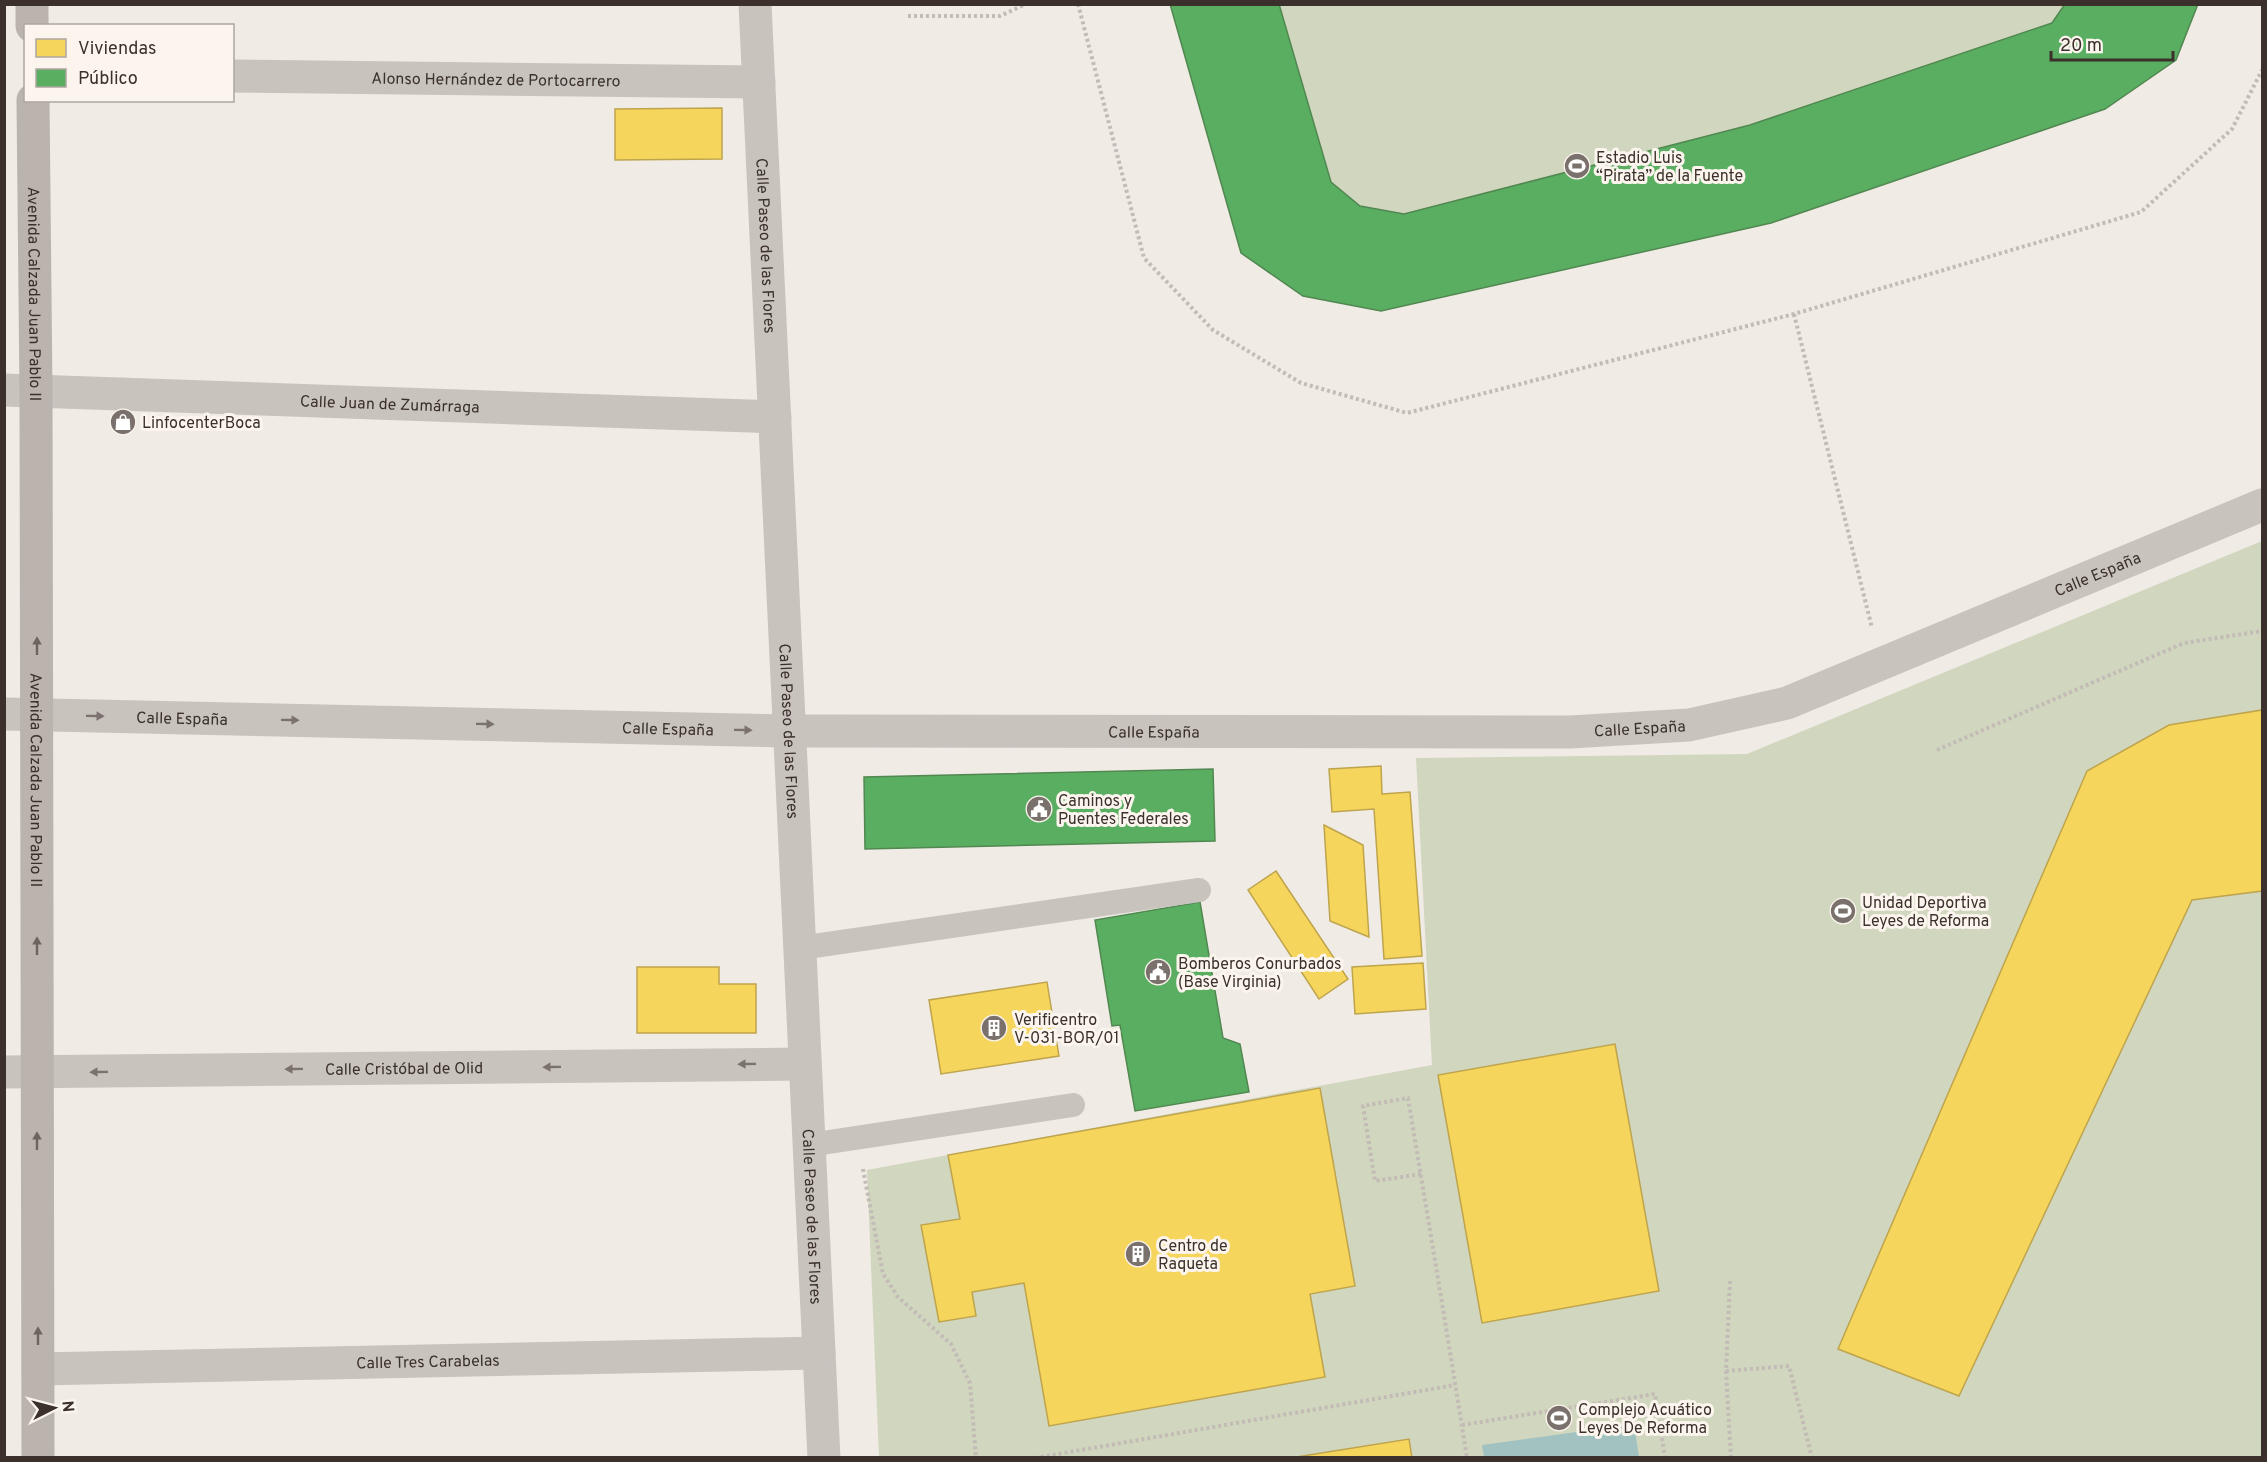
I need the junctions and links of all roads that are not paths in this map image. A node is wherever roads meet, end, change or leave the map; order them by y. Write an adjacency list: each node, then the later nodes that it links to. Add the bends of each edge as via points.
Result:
1 (32, 4): 3 (main road)
2 (755, 4): 5 (street, Calle Paseo de las Flores)
3 (32, 24)
4 (234, 76): 5 (street, Alonso Hernández de Portocarrero)
5 (759, 82): 8 (street, Calle Paseo de las Flores)
6 (33, 102): 7 (main road, Avenida Calzada Juan Pablo II)
7 (20, 391): 8 (street, Calle Juan de Zumárraga); 11 (main road, Avenida Calzada Juan Pablo II, one-way to 7)
8 (775, 417): 12 (street, Calle Paseo de las Flores)
9 (2262, 505): 12 (street, Calle España, via 1787,703 1689,725 1570,732)
10 (4, 714): 11 (street, Calle España)
11 (37, 714): 12 (street, Calle España, one-way to 12); 17 (main road, Avenida Calzada Juan Pablo II, one-way to 11)
12 (790, 731): 14 (street, Calle Paseo de las Flores)
13 (1199, 890): 14 (lane)
14 (800, 948): 15 (street, Calle Paseo de las Flores)
15 (805, 1064): 17 (street, Calle Cristóbal de Olid, one-way to 17); 19 (street, Calle Paseo de las Flores)
16 (4, 1072): 17 (street, Calle Cristóbal de Olid)
17 (37, 1072): 21 (main road, Avenida Calzada Juan Pablo II, one-way to 17)
18 (1073, 1104): 19 (lane)
19 (809, 1145): 20 (street, Calle Paseo de las Flores)
20 (819, 1353): 21 (street, Calle Tres Carabelas); 23 (street, Calle Paseo de las Flores)
21 (38, 1368): 22 (main road, Avenida Calzada Juan Pablo II)
22 (38, 1458)
23 (824, 1458)

